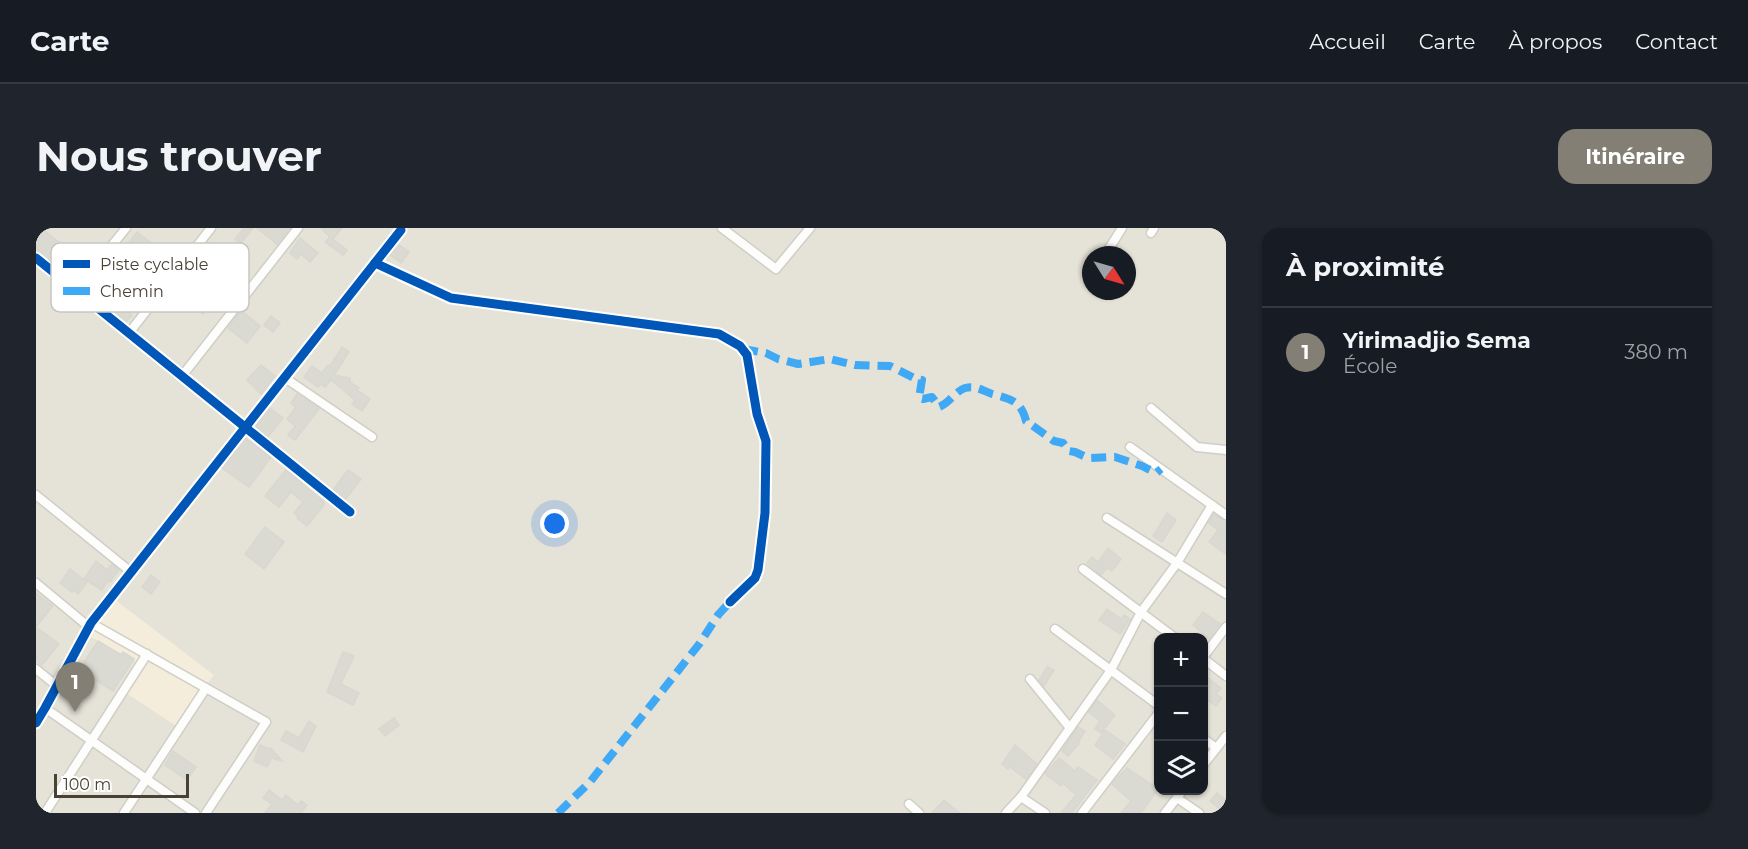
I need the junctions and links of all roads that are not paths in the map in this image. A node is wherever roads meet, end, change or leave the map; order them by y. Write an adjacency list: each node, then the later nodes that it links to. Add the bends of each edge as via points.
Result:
1 (126, 228): 8 (street)
2 (211, 228): 9 (street)
3 (298, 228): 14 (street)
4 (722, 228): 5 (street, via 776,269)
5 (810, 228)
6 (1122, 228): 10 (street)
7 (401, 230): 12 (street)
8 (114, 243)
9 (199, 243)
10 (1111, 246)
11 (36, 258): 13 (street)
12 (375, 263): 20 (street); 36 (street, via 451,298 719,334 740,346 747,355 766,441 765,513 755,578)
13 (51, 270)
14 (250, 289)
15 (103, 312): 18 (street)
16 (145, 312): 18 (street)
17 (232, 312): 19 (street)
18 (129, 333): 19 (street)
19 (182, 376): 22 (street)
20 (285, 378): 22 (street); 23 (street)
21 (1151, 408): 25 (street, via 1197,447)
22 (246, 427): 28 (street); 33 (street)
23 (372, 437)
24 (1130, 447): 27 (street)
25 (1226, 450)
26 (36, 495): 33 (street)
27 (1212, 505): 29 (street); 31 (street)
28 (350, 512)
29 (1226, 515)
30 (1107, 518): 31 (street)
31 (1177, 563): 35 (street); 37 (street)
32 (1083, 569): 37 (street)
33 (131, 572): 38 (street)
34 (36, 583): 38 (street)
35 (1226, 594)
36 (730, 602)
37 (1141, 612): 41 (street); 46 (street)
38 (90, 625): 43 (street); 49 (street)
39 (1226, 627): 42 (street)
40 (1055, 629): 46 (street)
41 (1168, 633)
42 (1208, 650)
43 (147, 654): 50 (street); 57 (street)
44 (1208, 661): 47 (street)
45 (36, 669): 49 (street)
46 (1111, 670): 51 (street); 55 (street)
47 (1226, 676)
48 (1030, 679): 55 (street)
49 (57, 686): 52 (street)
50 (206, 688): 61 (street); 69 (street, via 266,722)
51 (1154, 702)
52 (45, 708): 54 (street); 57 (street)
53 (1154, 719): 73 (street)
54 (36, 723)
55 (1070, 728): 63 (street)
56 (1226, 735): 59 (street)
57 (92, 740): 61 (street); 66 (street)
58 (1207, 741): 59 (street)
59 (1216, 748): 60 (street)
60 (1208, 758)
61 (147, 779): 67 (street); 68 (street)
62 (1179, 795): 64 (street)
63 (1021, 796): 71 (street); 72 (street)
64 (1177, 798): 74 (street); 75 (street)
65 (909, 804): 70 (street)
66 (45, 813)
67 (124, 813)
68 (195, 813)
69 (206, 813)
70 (919, 813)
71 (1006, 813)
72 (1045, 813)
73 (1082, 813)
74 (1165, 813)
75 (1199, 813)

